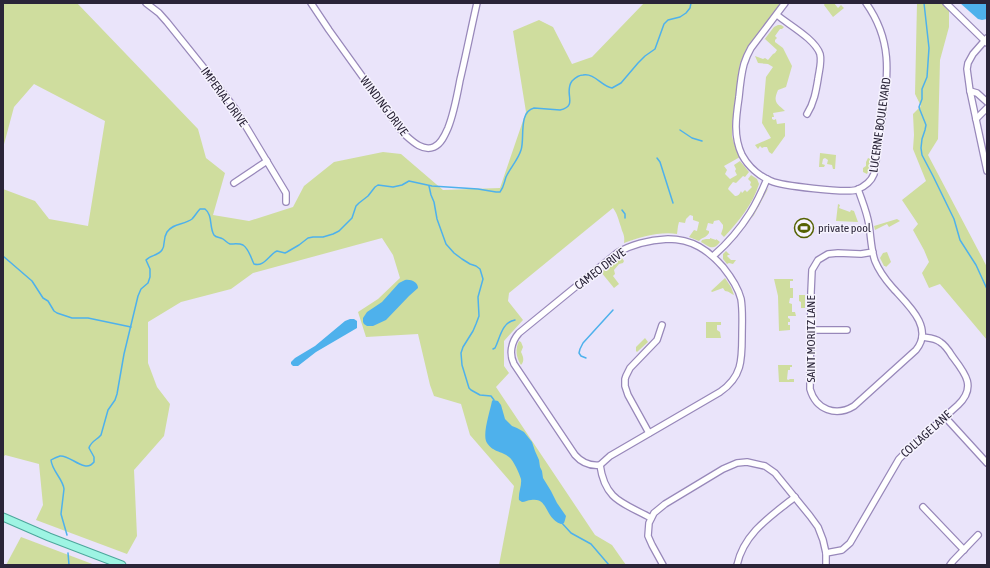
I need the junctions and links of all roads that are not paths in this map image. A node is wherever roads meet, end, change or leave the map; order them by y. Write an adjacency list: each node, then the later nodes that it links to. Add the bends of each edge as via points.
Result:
1 (146, 3): 14 (street, IMPERIAL DRIVE, via 167,22 208,73 236,110)
2 (311, 3): 3 (street, WINDING DRIVE, via 403,133 414,143 427,148 440,143 448,128)
3 (477, 3)
4 (785, 3): 7 (street)
5 (866, 3): 18 (street, LUCERNE BOULEVARD, via 882,34 887,75 874,174 866,185)
6 (946, 3): 8 (street)
7 (777, 15): 12 (street, via 808,38 820,54 815,93); 16 (street, via 751,48 745,60 735,123 735,133 743,157 752,168)
8 (986, 40): 9 (street, via 968,63)
9 (970, 91): 10 (street, via 977,93); 13 (street)
10 (987, 102)
11 (987, 108): 13 (street)
12 (807, 114)
13 (976, 119): 15 (street)
14 (267, 161): 17 (street); 19 (street, IMPERIAL DRIVE, via 286,193)
15 (987, 171)
16 (767, 179): 18 (street, via 780,184 803,187 846,191); 21 (street, via 745,221)
17 (234, 183)
18 (858, 189): 20 (street, via 866,213)
19 (286, 202)
20 (873, 252): 23 (street, SAINT MORITZ LANE, via 831,254 816,263 811,273); 25 (street, via 883,276 918,318)
21 (713, 256): 27 (street, CAMEO DRIVE, via 733,280 741,299 740,367 734,380 725,388); 29 (street, CAMEO DRIVE, via 698,245 675,239 627,248 614,255 515,337 511,354 517,369 577,457 583,462)
22 (662, 325): 27 (street, via 657,340 632,365 625,379 628,395)
23 (811, 330): 24 (street); 25 (street, SAINT MORITZ LANE, via 811,393 820,406 836,412 854,406 916,350)
24 (847, 330)
25 (922, 337): 26 (street, COLLAGE LANE, via 938,340 943,344 967,376 965,397)
26 (945, 417): 28 (street); 36 (street, COLLAGE LANE, via 896,463 850,543 842,550)
27 (649, 433): 29 (street, CAMEO DRIVE, via 610,456)
28 (987, 463)
29 (600, 465): 33 (street, via 604,481 614,496)
30 (795, 497): 33 (street, via 772,470 759,464 740,463 723,469 665,504); 36 (street, via 818,527); 39 (street, via 754,532 744,546)
31 (923, 507): 35 (street)
32 (3, 518): 37 (main road)
33 (651, 518): 38 (street, via 649,539)
34 (978, 535): 35 (street)
35 (964, 550): 41 (street)
36 (826, 553): 40 (street)
37 (122, 565)
38 (663, 565)
39 (737, 565)
40 (826, 565)
41 (950, 565)

